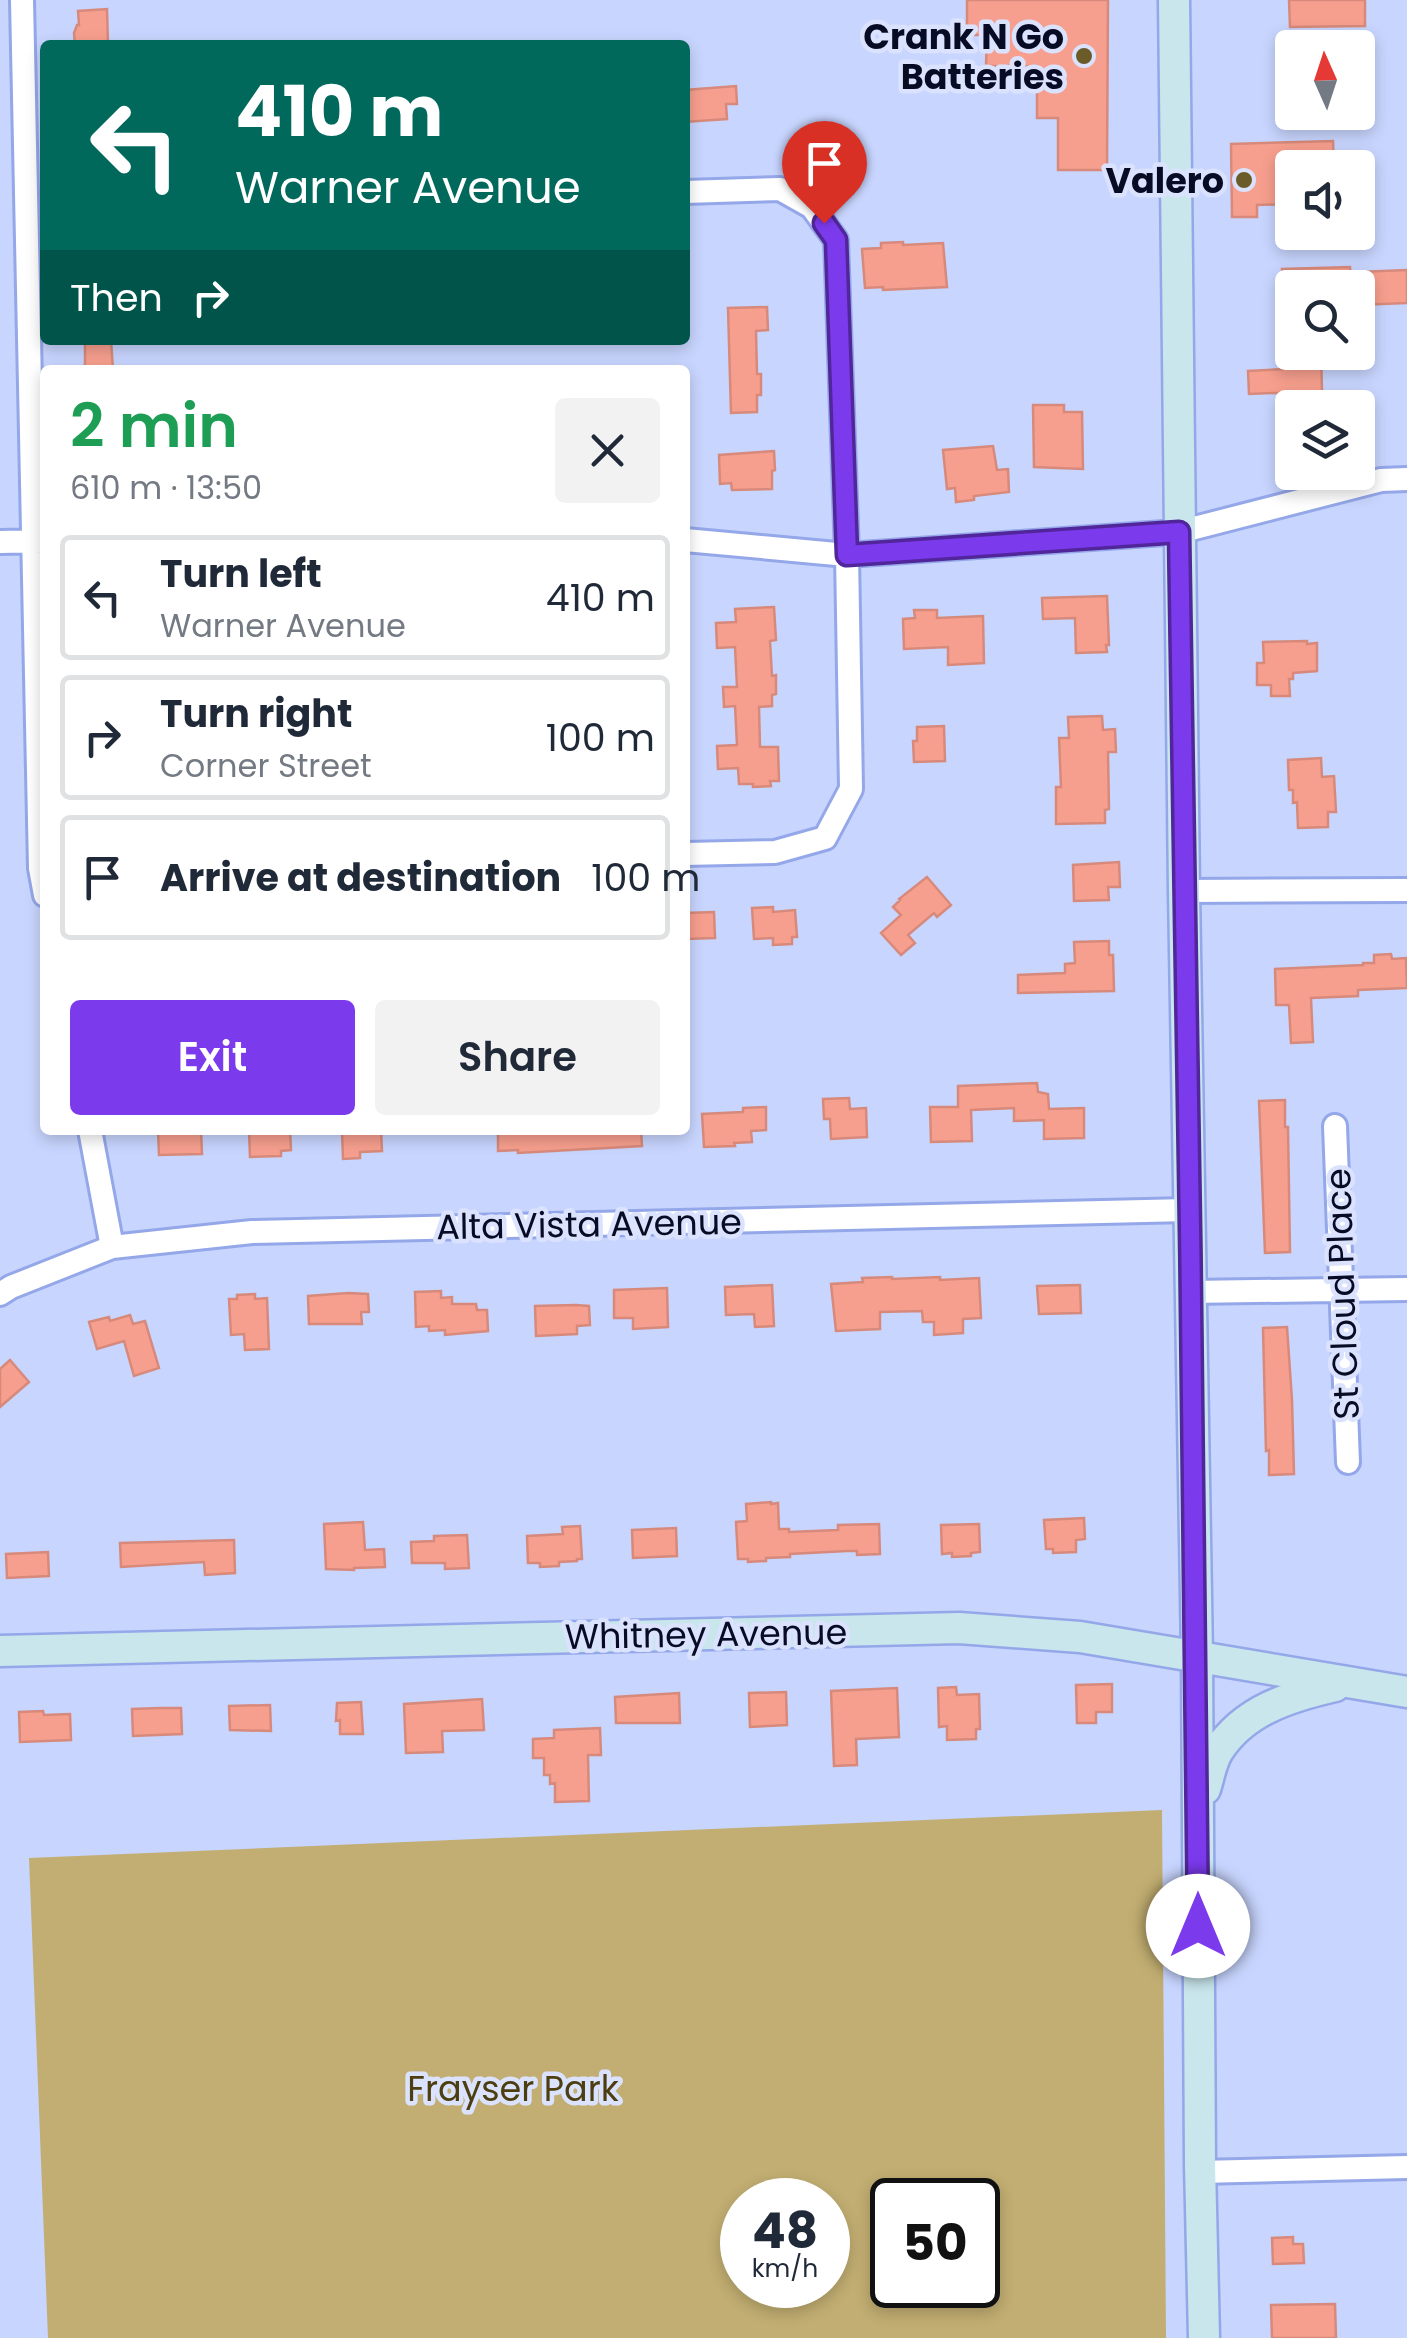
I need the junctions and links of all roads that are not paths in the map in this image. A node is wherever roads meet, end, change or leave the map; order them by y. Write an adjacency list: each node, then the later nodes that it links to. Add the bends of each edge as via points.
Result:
1 (22, 0): 4 (street)
2 (1174, 0): 6 (main road)
3 (690, 192): 10 (street, via 780,190 812,207 836,240)
4 (37, 212): 8 (street)
5 (1407, 479): 6 (street, via 1380,480)
6 (1179, 532): 10 (street); 14 (main road)
7 (690, 540): 10 (street)
8 (38, 541): 9 (street); 11 (street)
9 (0, 542)
10 (847, 555): 12 (street, via 851,789 825,838 775,852)
11 (40, 704)
12 (690, 854)
13 (1407, 890): 14 (street)
14 (1184, 891): 17 (main road)
15 (1335, 1126): 20 (street, St Cloud Place)
16 (91, 1135): 18 (street)
17 (1188, 1210): 18 (street, Alta Vista Avenue, via 252,1232); 21 (main road)
18 (112, 1247): 22 (street, Alta Vista Avenue)
19 (1407, 1289): 20 (street)
20 (1342, 1290): 21 (street); 23 (street, St Cloud Place)
21 (1190, 1292): 25 (main road)
22 (0, 1294)
23 (1348, 1462)
24 (0, 1651): 25 (main road, Whitney Avenue, via 959,1628 1080,1636)
25 (1197, 1655): 26 (main road, Whitney Avenue); 28 (main road)
26 (1354, 1682): 27 (main road, Whitney Avenue); 28 (main road, via 1293,1695 1238,1726 1216,1754)
27 (1407, 1692)
28 (1198, 1811): 30 (main road)
29 (1407, 2167): 30 (street)
30 (1200, 2172): 31 (main road)
31 (1204, 2338)

